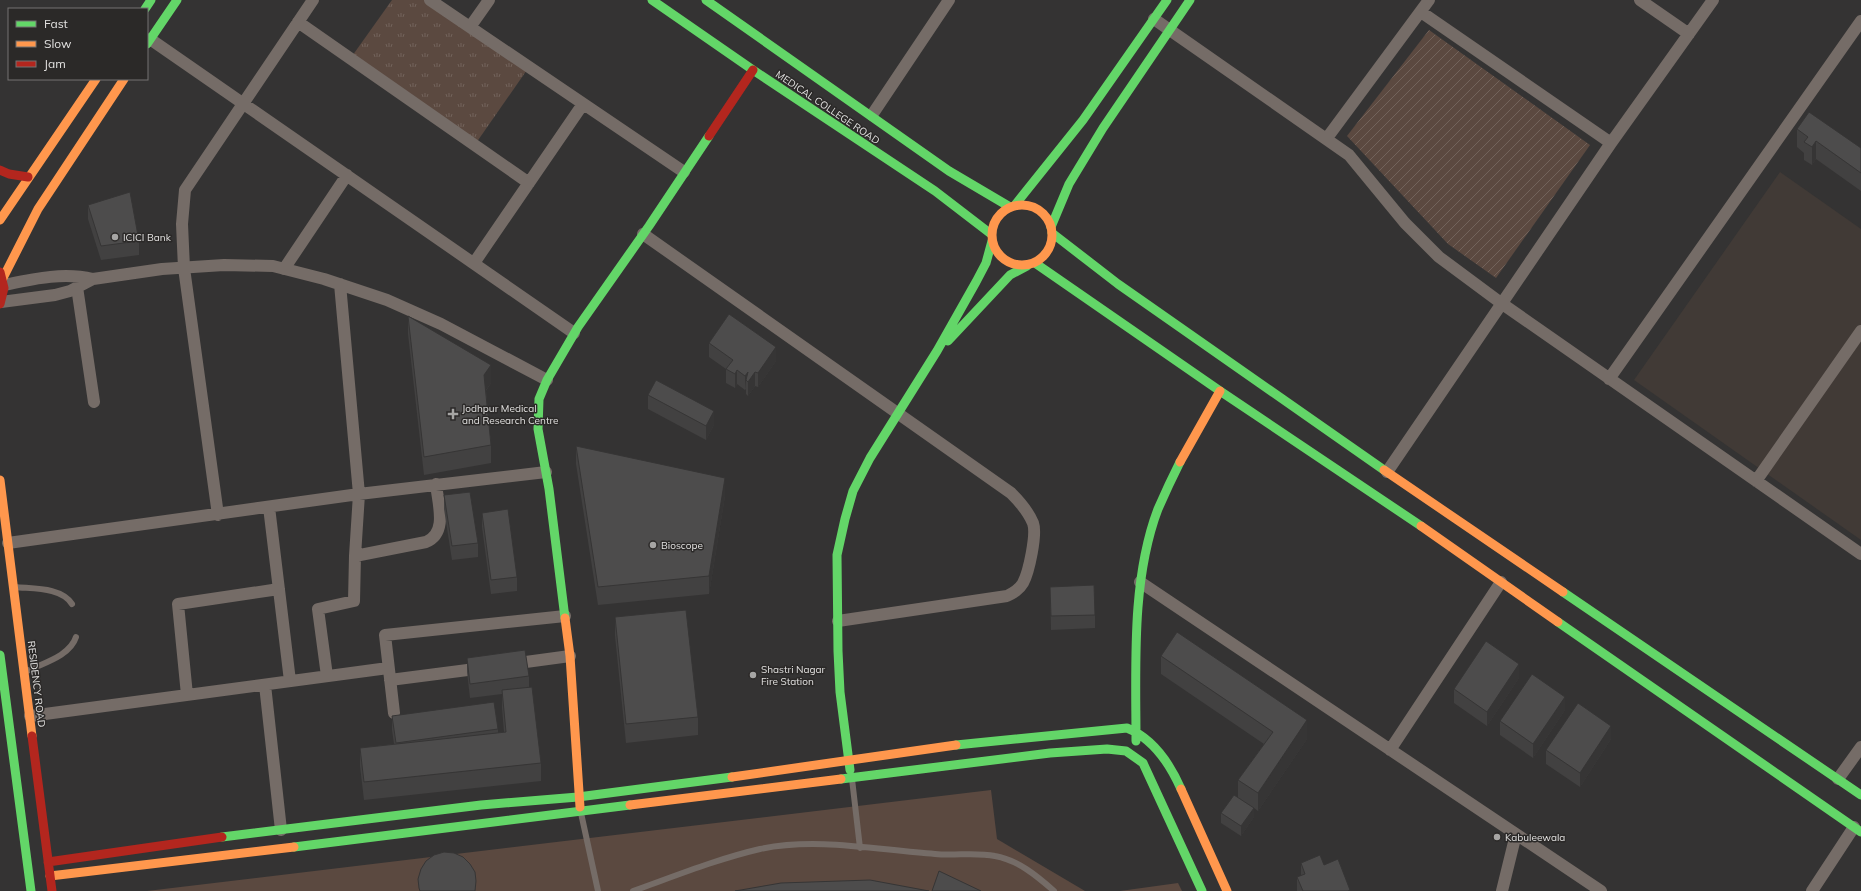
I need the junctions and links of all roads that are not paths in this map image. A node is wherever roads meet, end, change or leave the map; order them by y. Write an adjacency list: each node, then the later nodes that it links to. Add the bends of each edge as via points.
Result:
1 (177, 0): 20 (street)
2 (313, 0): 16 (street)
3 (430, 0): 17 (street)
4 (489, 0): 17 (street)
5 (652, 0): 21 (street, MEDICAL COLLEGE ROAD)
6 (706, 0): 26 (street, MEDICAL COLLEGE ROAD)
7 (949, 0): 26 (street)
8 (1167, 0): 14 (street)
9 (1190, 0): 18 (street)
10 (1429, 0): 13 (street)
11 (1640, 0): 19 (street)
12 (1713, 0): 19 (street)
13 (1421, 12): 27 (street); 28 (street)
14 (1154, 19): 18 (street); 34 (street, via 1083,120)
15 (1861, 21): 52 (street)
16 (298, 22): 24 (street); 33 (street)
17 (470, 28): 25 (street)
18 (1169, 30): 27 (street); 36 (street, via 1102,128 1073,177)
19 (1689, 34): 28 (street)
20 (149, 42): 24 (street)
21 (753, 70): 30 (street); 38 (street, MEDICAL COLLEGE ROAD, via 935,191)
22 (95, 80): 32 (street)
23 (123, 80): 43 (street, via 38,209)
24 (244, 104): 31 (street); 41 (street, via 185,190 182,224)
25 (583, 104): 30 (street); 33 (street)
26 (872, 115): 34 (street, MEDICAL COLLEGE ROAD, via 949,171)
27 (1327, 138): 48 (street, via 1349,155 1405,223 1439,257)
28 (1611, 143): 48 (street)
29 (0, 170): 32 (street, via 9,174)
30 (684, 172): 37 (street)
31 (347, 175): 39 (street); 42 (street)
32 (28, 176): 35 (street)
33 (529, 183): 39 (street)
34 (1013, 206): 36 (street, via 1025,205 1039,210); 38 (street, via 998,216)
35 (0, 220)
36 (1052, 230): 40 (street, via 1051,245 1047,252 1043,258); 58 (street, via 1118,284)
37 (643, 234): 50 (street); 56 (street)
38 (991, 238): 40 (street, via 995,250 1008,263 1017,266); 51 (street, via 986,263)
39 (474, 263): 50 (street)
40 (1031, 265): 51 (street, via 1010,275 968,322); 54 (street, via 1052,274)
41 (184, 268): 42 (street, via 224,265 273,266); 44 (street); 64 (street)
42 (284, 269): 45 (street)
43 (2, 278): 44 (street, via 77,276); 47 (street, via 4,290)
44 (93, 279): 46 (street)
45 (340, 284): 53 (street, via 387,300 441,324); 62 (street)
46 (76, 287): 47 (street, via 55,295); 55 (street)
47 (1, 303)
48 (1501, 303): 52 (street); 58 (street)
49 (1861, 331): 60 (street)
50 (574, 333): 53 (street)
51 (937, 351): 56 (street)
52 (1609, 379): 60 (street)
53 (547, 380): 57 (street, via 539,399 538,429)
54 (1220, 391): 68 (street, via 1158,511); 69 (street)
55 (94, 402)
56 (899, 413): 74 (street, via 870,458 853,491 837,555); 74 (street, via 1011,493 1024,506 1033,523 1034,534 1028,567 1023,583 1016,592 1007,596)
57 (546, 472): 61 (street); 73 (street)
58 (1387, 472): 93 (street)
59 (0, 480): 65 (street, RESIDENCY ROAD)
60 (1756, 481): 66 (street)
61 (436, 484): 62 (street); 67 (street, via 440,527 433,539)
62 (359, 494): 63 (street); 67 (street)
63 (269, 507): 64 (street); 71 (street)
64 (218, 515): 65 (street)
65 (8, 543): 70 (street, RESIDENCY ROAD)
66 (1861, 554)
67 (355, 556): 80 (street, via 354,601 318,609)
68 (1140, 582): 87 (street, via 1134,680); 89 (street)
69 (1501, 582): 89 (street); 97 (street)
70 (13, 587): 72 (lane, via 55,592 69,599); 79 (street, RESIDENCY ROAD)
71 (279, 589): 82 (street); 84 (street, via 178,604)
72 (72, 604)
73 (565, 616): 77 (street); 78 (street, via 385,635)
74 (838, 620): 91 (street, via 840,692)
75 (76, 637): 79 (lane, via 68,651)
76 (0, 655): 103 (street)
77 (570, 656): 81 (street); 95 (street)
78 (388, 668): 80 (street); 81 (street)
79 (24, 673): 86 (street, RESIDENCY ROAD)
80 (327, 676): 82 (street)
81 (390, 680): 85 (street)
82 (290, 681): 83 (street)
83 (265, 684): 84 (street); 98 (street)
84 (187, 694): 86 (street)
85 (394, 713)
86 (30, 716): 101 (street, RESIDENCY ROAD)
87 (1136, 731): 90 (street); 91 (street, via 1127,728); 109 (street, via 1163,755 1174,773)
88 (1861, 747): 93 (street)
89 (1390, 750): 99 (street)
90 (1135, 758): 92 (street, via 1126,751 1100,749); 108 (street, via 1143,763 1157,790)
91 (849, 759): 92 (street); 95 (street, via 761,774)
92 (852, 778): 96 (street); 100 (lane)
93 (1838, 779): 94 (street)
94 (1861, 795)
95 (578, 797): 96 (street); 98 (street, via 481,805)
96 (580, 811): 102 (street); 105 (lane)
97 (1858, 829): 112 (street)
98 (281, 830): 101 (street)
99 (1516, 834): 110 (street); 111 (street)
100 (860, 848): 106 (lane, via 812,843 760,849); 107 (lane, via 952,856 995,856 1015,862 1040,878)
101 (48, 862): 102 (street, RESIDENCY ROAD)
102 (50, 876): 104 (street, RESIDENCY ROAD)
103 (31, 891)
104 (52, 891)
105 (598, 891)
106 (634, 891)
107 (1054, 891)
108 (1202, 891)
109 (1227, 891)
110 (1502, 891)
111 (1600, 891)
112 (1812, 891)

